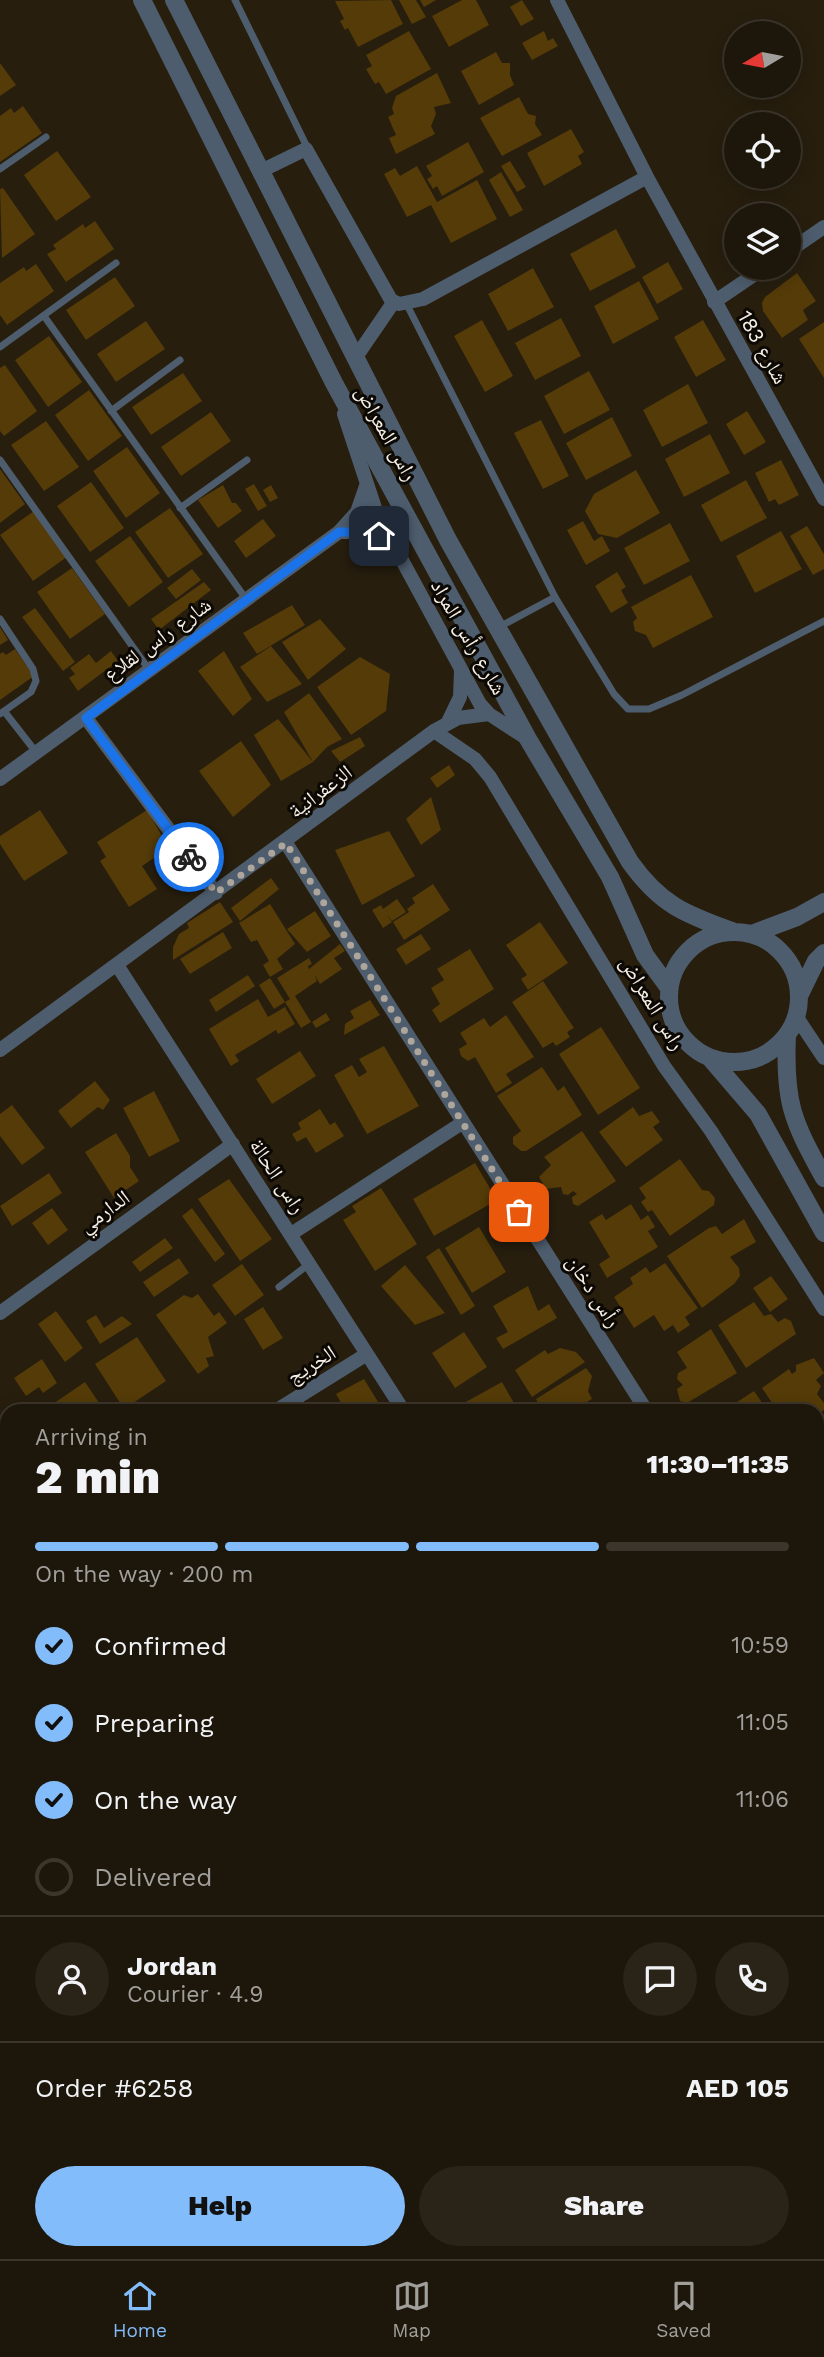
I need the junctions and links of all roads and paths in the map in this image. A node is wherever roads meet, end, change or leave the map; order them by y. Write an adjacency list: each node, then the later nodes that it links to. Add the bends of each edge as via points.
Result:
1 (142, 0): 20 (street, راس المعراض)
2 (174, 0): 8 (street, راس المعراض)
3 (235, 0): 6 (lane)
4 (557, 0): 9 (street, شارع 183)
5 (46, 136): 7 (lane)
6 (309, 151): 8 (street, via 299,150); 15 (street)
7 (0, 169)
8 (261, 171): 18 (street, راس المعراض)
9 (648, 177): 14 (street, شارع 183); 15 (street, via 423,299)
10 (824, 227): 11 (street)
11 (801, 243)
12 (116, 263): 16 (lane)
13 (747, 280): 14 (street)
14 (715, 302): 25 (street, شارع 183)
15 (399, 303): 18 (street); 29 (lane)
16 (44, 316): 17 (lane); 21 (lane)
17 (0, 347)
18 (356, 358): 33 (street, راس المعراض)
19 (180, 360): 21 (lane)
20 (334, 383): 24 (street, شارع رأس المراد); 41 (street, راس المعراض)
21 (110, 411): 26 (lane)
22 (0, 460): 35 (lane)
23 (247, 460): 26 (lane)
24 (366, 486): 27 (street, شارع راس لقلاع, via 357,512); 28 (street, شارع رأس المراد)
25 (824, 499)
26 (180, 509): 30 (lane)
27 (339, 532): 28 (street, via 366,532); 30 (street, شارع راس لقلاع)
28 (391, 543): 34 (street, شارع رأس المراد)
29 (555, 597): 32 (lane, via 614,694 628,709 649,709 681,695); 33 (lane)
30 (246, 600): 35 (street, شارع راس لقلاع)
31 (0, 619): 36 (lane, via 36,681 31,692)
32 (824, 621)
33 (499, 627): 47 (street, راس المعراض, via 646,884 683,914)
34 (461, 668): 37 (street, شارع رأس المراد); 39 (street, via 460,697)
35 (150, 671): 38 (street, شارع راس لقلاع)
36 (2, 713): 42 (lane)
37 (489, 714): 39 (street, الزعفرانية); 41 (street, شارع رأس المراد)
38 (86, 718): 42 (street, شارع راس لقلاع); 45 (street)
39 (448, 722): 40 (street, الزعفرانية)
40 (434, 731): 44 (street, الزعفرانية); 65 (street, راس المعراض, via 475,759 490,777 664,1066 711,1130)
41 (528, 739): 51 (street, راس المعراض, via 610,877 645,954)
42 (36, 753): 43 (street, شارع راس لقلاع)
43 (0, 779)
44 (286, 843): 45 (street, الزعفرانية); 58 (street, رأس دخان)
45 (216, 893): 50 (street, الزعفرانية)
46 (824, 902): 48 (street)
47 (732, 931): 48 (street); 51 (street, via 713,934 690,948 674,970)
48 (752, 934): 52 (street, via 786,957 796,975)
49 (824, 953): 52 (street)
50 (117, 965): 55 (street, الزعفرانية); 59 (street, راس الحالة)
51 (669, 988): 56 (street, via 669,1010 677,1030 691,1047)
52 (799, 996): 53 (street)
53 (796, 1016): 54 (street); 57 (street)
54 (787, 1035): 56 (street, via 772,1051 752,1060 731,1063); 60 (street, via 789,1106)
55 (0, 1050)
56 (710, 1058): 61 (street, راس المعراض, via 758,1114)
57 (824, 1058)
58 (462, 1123): 62 (street); 70 (street, رأس دخان)
59 (233, 1144): 62 (street, راس الحالة); 66 (street, الدارمي)
60 (824, 1178)
61 (824, 1233)
62 (291, 1234): 63 (street, راس الحالة)
63 (309, 1264): 64 (lane); 67 (street, راس الحالة)
64 (279, 1287)
65 (824, 1309)
66 (0, 1313)
67 (367, 1354): 68 (street, الخريج); 69 (street, راس الحالة)
68 (287, 1404)
69 (399, 1404)
70 (642, 1404)

